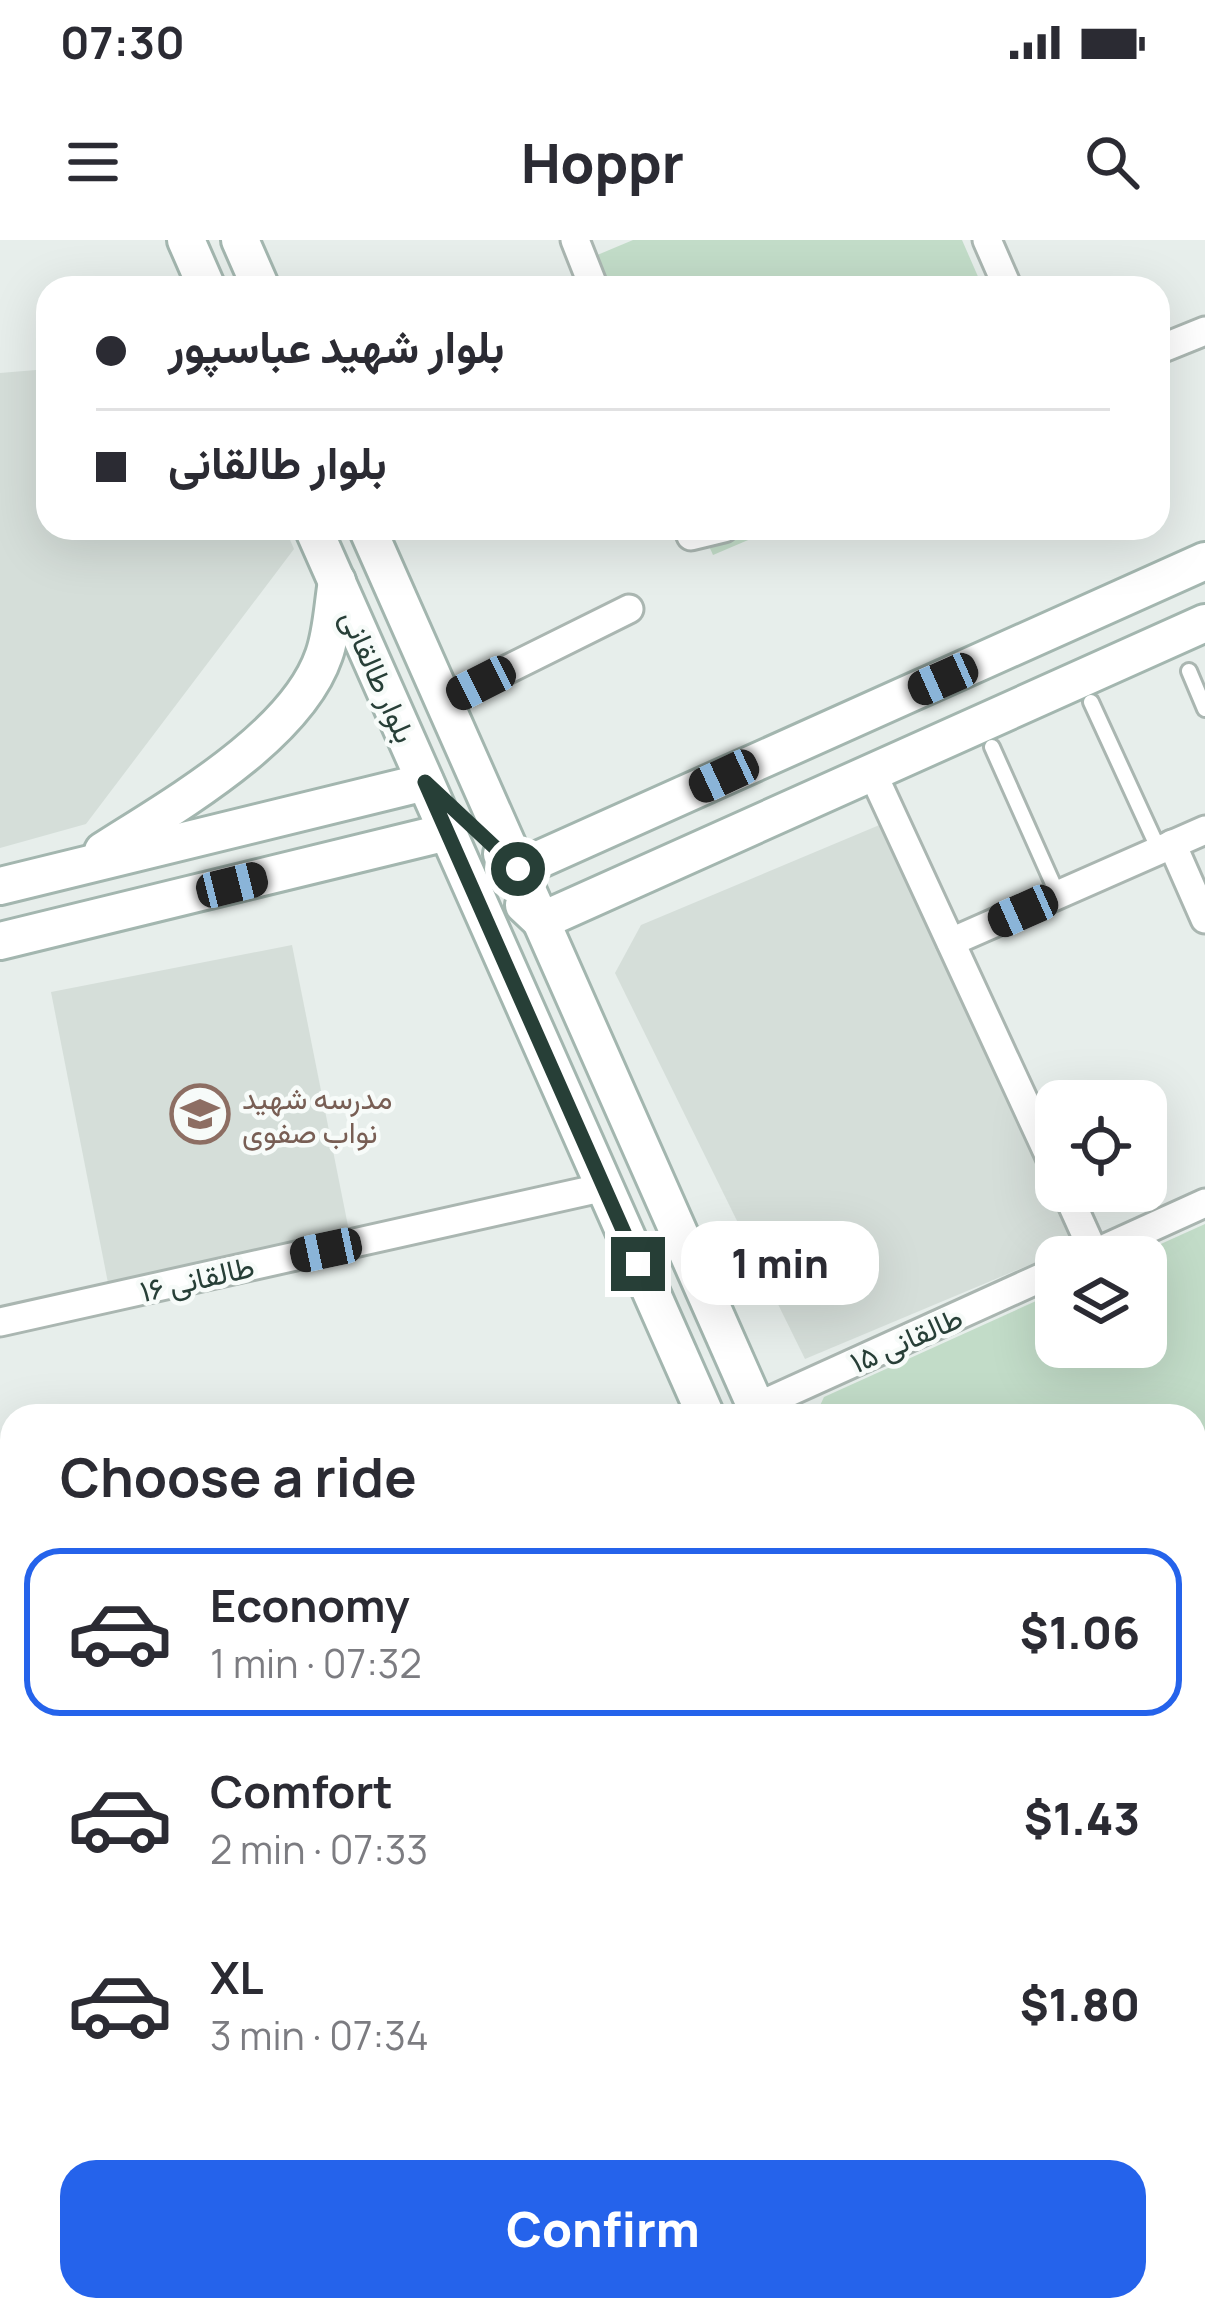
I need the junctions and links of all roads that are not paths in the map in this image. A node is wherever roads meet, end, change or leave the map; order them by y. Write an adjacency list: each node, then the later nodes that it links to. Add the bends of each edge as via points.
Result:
1 (186, 240): 5 (main road)
2 (240, 240): 6 (main road)
3 (574, 240): 7 (street)
4 (987, 240): 8 (street)
5 (202, 276)
6 (256, 276)
7 (589, 276)
8 (1004, 276)
9 (1205, 331): 10 (street)
10 (1170, 345)
11 (318, 540): 14 (main road, بلوار طالقانی)
12 (373, 540): 15 (main road, بلوار طالقانی)
13 (1205, 561): 29 (main road)
14 (337, 581): 17 (main road, بلوار طالقانی); 32 (main road, via 324,656 293,706 191,795)
15 (399, 601): 17 (main road, via 398,614 378,629); 20 (main road, بلوار طالقانی)
16 (629, 608): 20 (street)
17 (355, 621): 25 (main road, بلوار طالقانی)
18 (1205, 623): 24 (main road)
19 (1189, 671): 22 (lane)
20 (444, 701): 33 (main road, بلوار طالقانی)
21 (1091, 702): 30 (lane)
22 (1205, 709)
23 (992, 747): 36 (lane)
24 (872, 772): 35 (main road); 40 (street)
25 (425, 782): 26 (main road); 28 (main road, بلوار طالقانی); 33 (main road)
26 (313, 810): 31 (main road, via 327,828); 32 (main road)
27 (1205, 830): 30 (street)
28 (447, 832): 31 (main road); 38 (main road); 42 (main road, بلوار طالقانی)
29 (585, 838): 33 (main road); 35 (main road, via 588,868)
30 (1165, 847): 36 (street); 37 (street)
31 (326, 862): 39 (main road)
32 (78, 867): 34 (main road)
33 (518, 869): 38 (main road, بلوار طالقانی)
34 (0, 886)
35 (608, 891): 38 (main road)
36 (1058, 895): 40 (street)
37 (1205, 919)
38 (541, 921): 48 (main road, بلوار طالقانی)
39 (0, 941)
40 (951, 942): 41 (street)
41 (1035, 1124)
42 (605, 1187): 46 (street, طالقانی ۱۶); 47 (main road, بلوار طالقانی)
43 (1205, 1203): 44 (street)
44 (1132, 1236)
45 (1035, 1281): 49 (street, طالقانی ۱۵)
46 (0, 1322)
47 (701, 1404)
48 (754, 1404)
49 (775, 1404)

